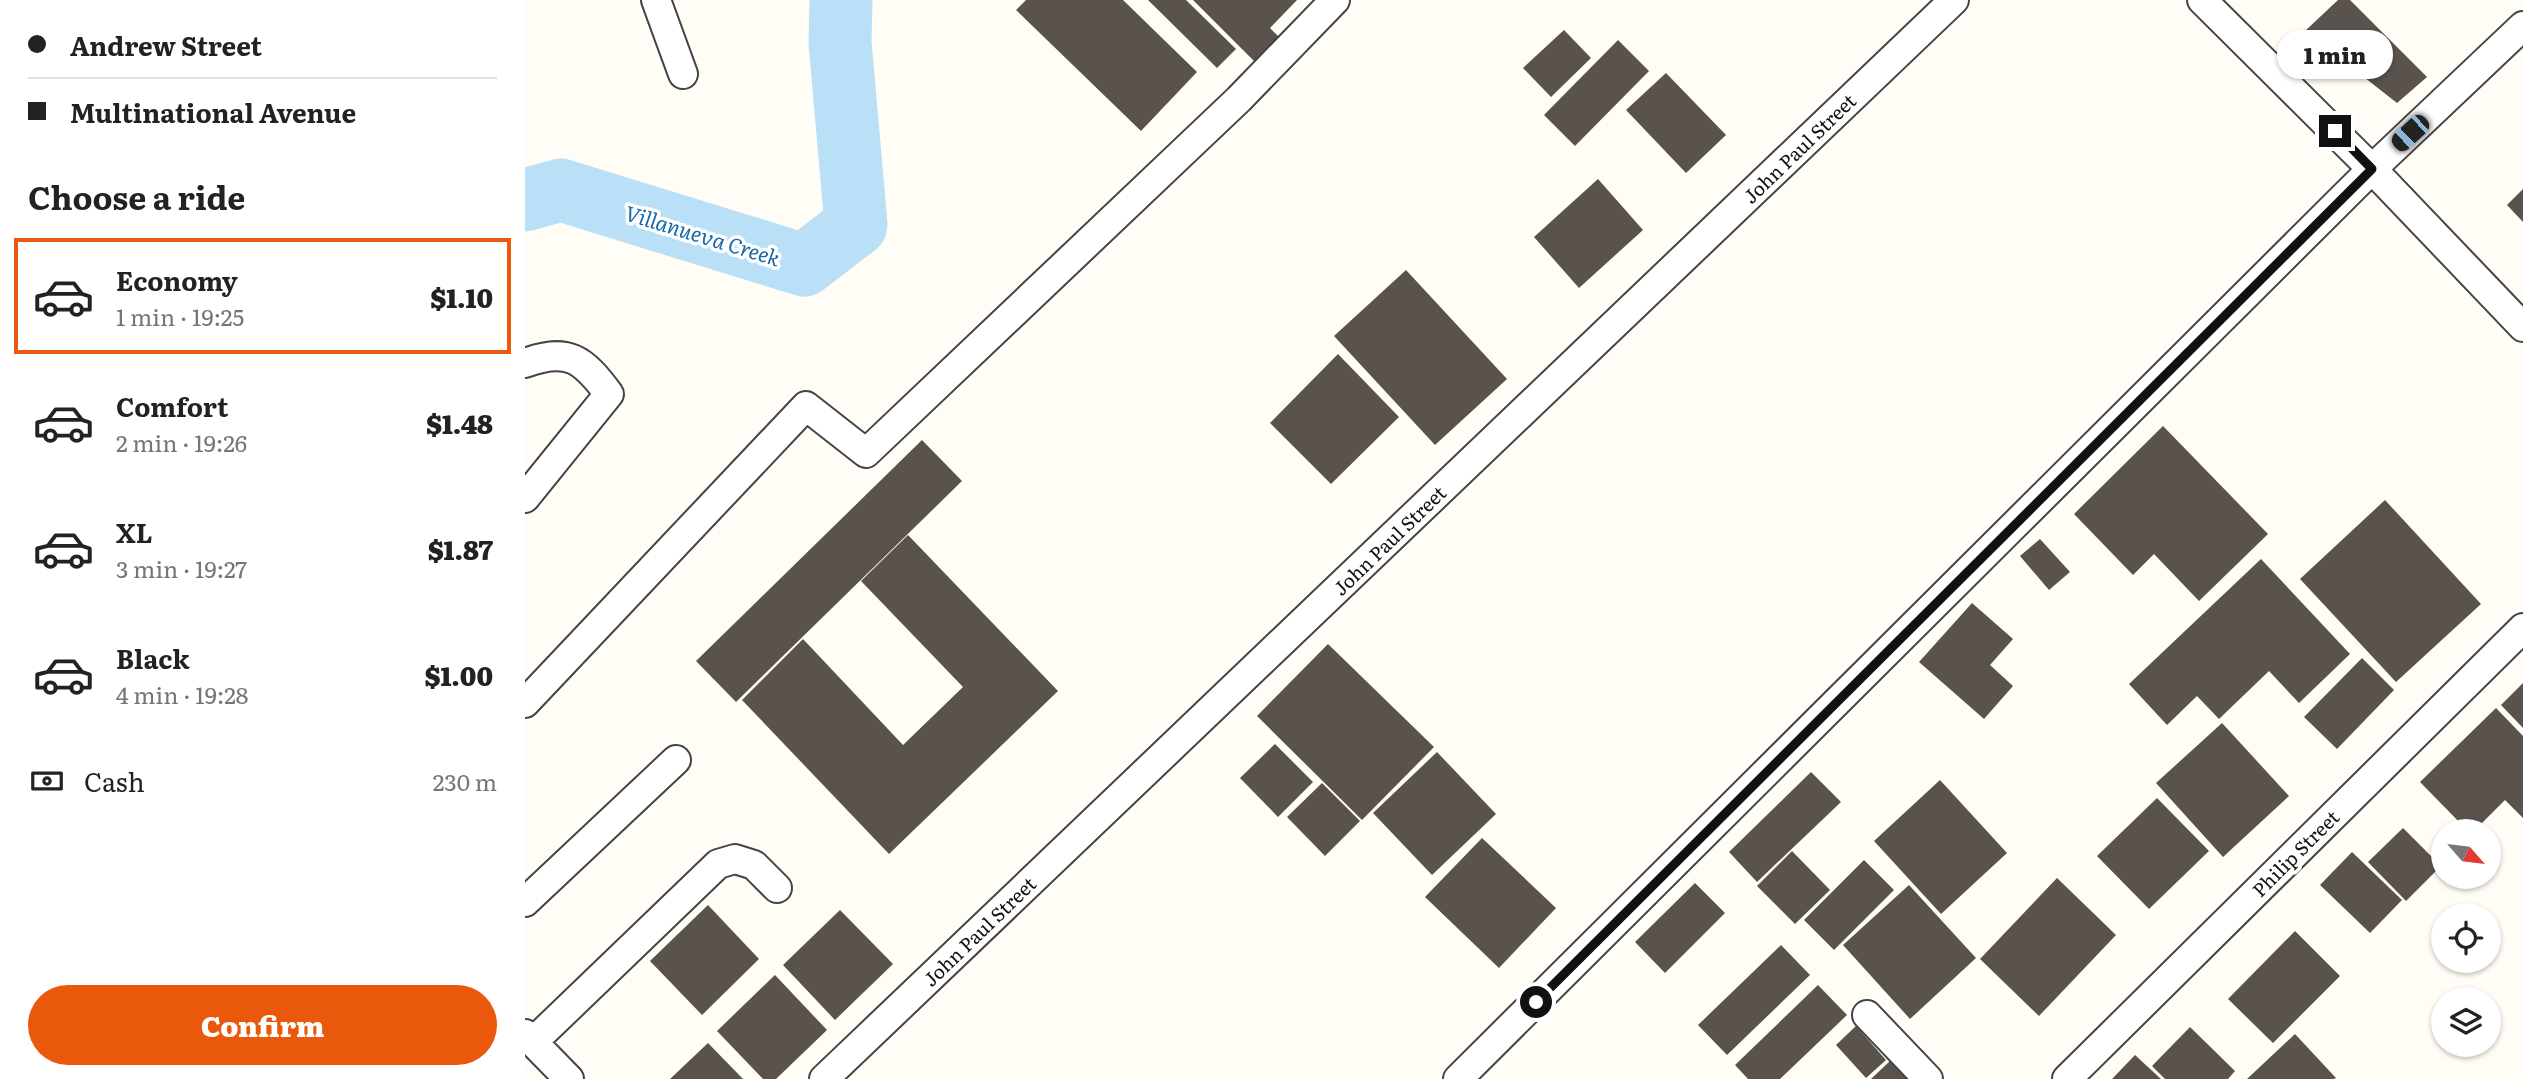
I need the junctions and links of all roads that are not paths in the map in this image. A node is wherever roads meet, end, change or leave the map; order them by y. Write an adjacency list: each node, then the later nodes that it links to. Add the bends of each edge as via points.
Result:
1 (656, 0): 6 (street)
2 (1335, 0): 12 (street, via 1238,99 866,453 806,406)
3 (1954, 0): 19 (street, John Paul Street)
4 (2203, 0): 7 (street)
5 (2523, 26): 7 (street)
6 (683, 74)
7 (2372, 169): 8 (street); 20 (street)
8 (2523, 327)
9 (525, 363): 10 (street, via 546,355 579,361 609,394)
10 (525, 498)
11 (2523, 628): 22 (street, Philip Street)
12 (525, 703)
13 (676, 760): 15 (street)
14 (778, 888): 17 (street, via 754,866 735,859 718,864)
15 (525, 902)
16 (1867, 1015): 21 (street)
17 (529, 1038): 18 (street)
18 (569, 1079)
19 (824, 1079)
20 (1458, 1079)
21 (1928, 1079)
22 (2067, 1079)

